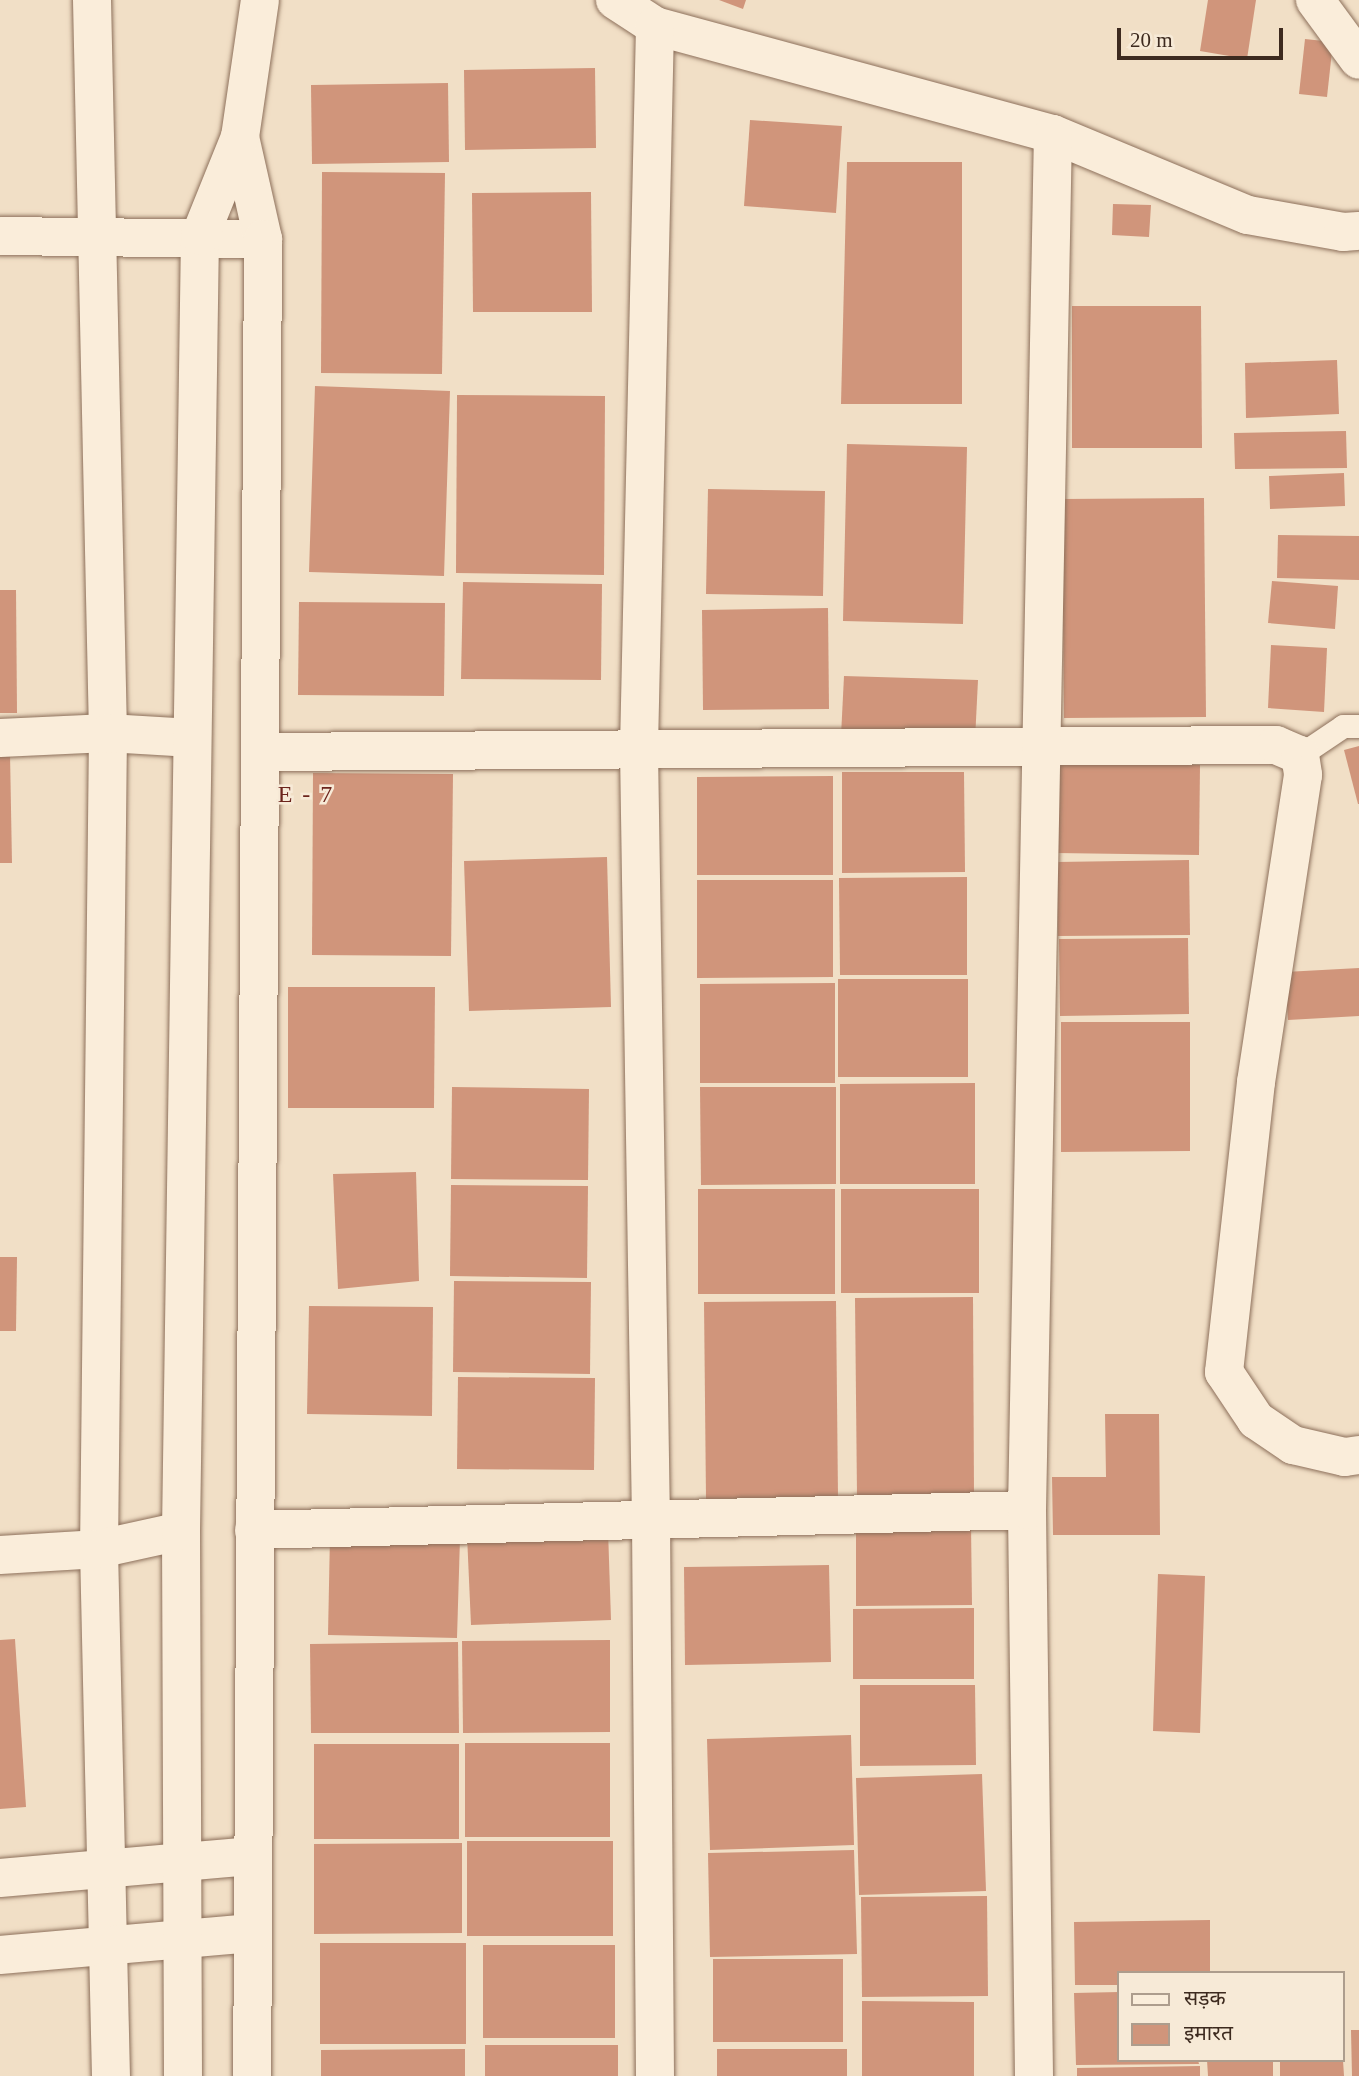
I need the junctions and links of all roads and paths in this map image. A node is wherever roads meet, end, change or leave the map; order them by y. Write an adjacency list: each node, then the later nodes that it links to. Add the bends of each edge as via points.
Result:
1 (92, 0): 11 (street)
2 (260, 0): 8 (street)
3 (615, 0): 5 (street)
4 (1315, 0): 6 (street)
5 (655, 26): 7 (street); 19 (street)
6 (1359, 60)
7 (1053, 134): 9 (street, via 1248,215); 18 (street)
8 (240, 137): 12 (street); 13 (street)
9 (1359, 231)
10 (0, 236): 11 (street)
11 (96, 236): 12 (street); 15 (street)
12 (200, 236): 13 (street); 16 (street)
13 (264, 239): 20 (street)
14 (1359, 726): 21 (lane, via 1343,726)
15 (107, 733): 16 (street); 17 (street); 27 (street)
16 (192, 737): 26 (street)
17 (0, 738)
18 (1041, 749): 19 (street); 21 (street, via 1276,745); 23 (street)
19 (639, 750): 20 (street); 24 (street)
20 (261, 752): 25 (street)
21 (1300, 755): 22 (street, via 1303,775 1256,1082 1224,1372 1256,1420 1293,1445 1345,1457)
22 (1359, 1455)
23 (1027, 1510): 24 (street); 41 (street)
24 (651, 1519): 25 (street); 40 (street)
25 (254, 1530): 29 (street)
26 (181, 1531): 27 (street); 30 (street)
27 (99, 1549): 28 (street); 31 (street)
28 (0, 1555)
29 (253, 1856): 30 (street); 33 (street)
30 (182, 1863): 31 (street); 34 (street)
31 (106, 1868): 32 (street); 35 (street)
32 (0, 1878)
33 (252, 1933): 34 (street); 39 (street)
34 (182, 1938): 35 (street); 38 (street)
35 (107, 1945): 36 (street); 37 (street)
36 (0, 1955)
37 (111, 2076)
38 (183, 2076)
39 (252, 2076)
40 (655, 2076)
41 (1034, 2076)

